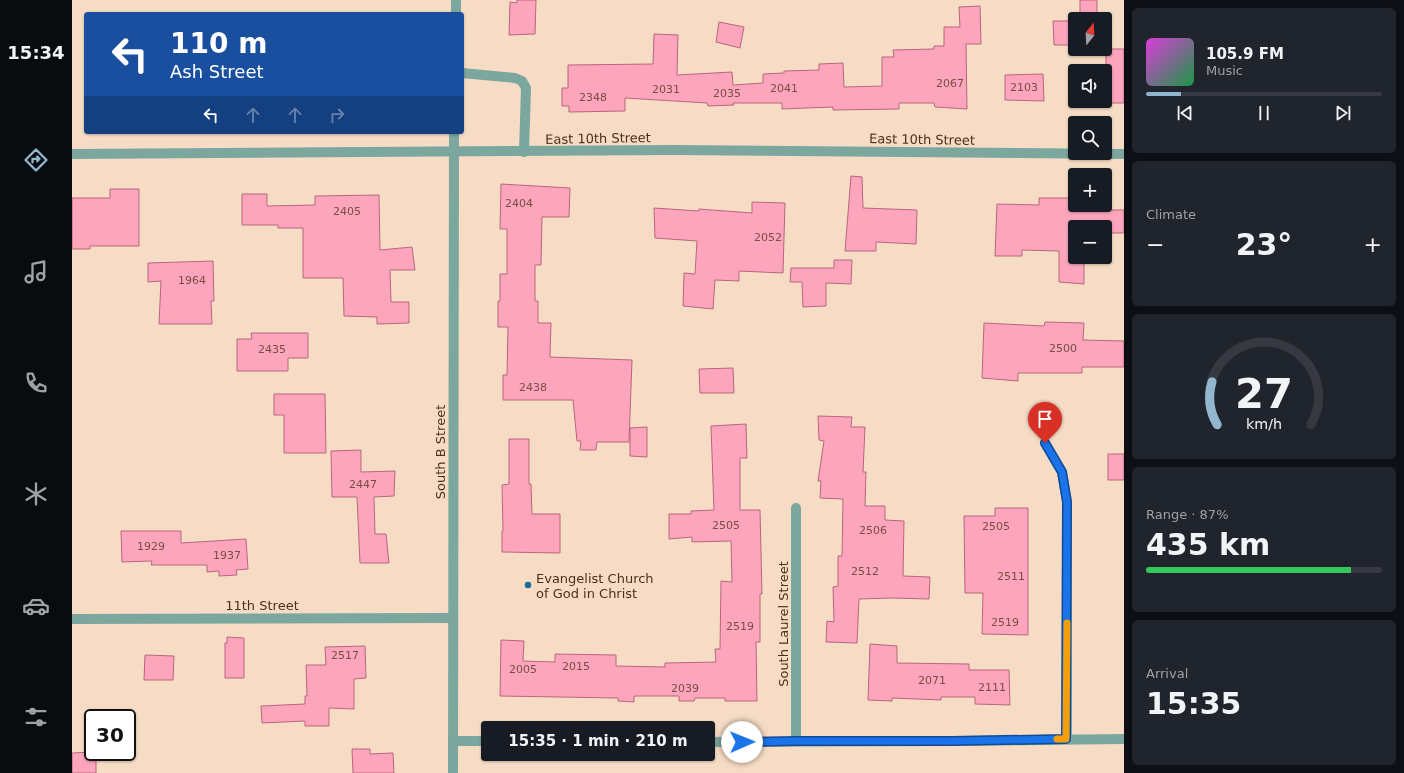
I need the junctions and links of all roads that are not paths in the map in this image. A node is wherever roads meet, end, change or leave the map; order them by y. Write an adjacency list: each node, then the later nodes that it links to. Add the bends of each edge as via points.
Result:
1 (456, 0): 2 (street)
2 (456, 12)
3 (464, 73): 6 (street, via 515,78 522,81 526,88)
4 (454, 134): 5 (street, South B Street)
5 (454, 152): 6 (street, East 10th Street); 7 (street, East 10th Street); 11 (street, South B Street)
6 (524, 152): 8 (street, East 10th Street, via 674,150)
7 (72, 154)
8 (1124, 154)
9 (1045, 443): 13 (street, via 1062,472 1067,502)
10 (796, 508): 17 (street, South Laurel Street)
11 (453, 618): 12 (street, 11th Street); 15 (street, South B Street)
12 (72, 619)
13 (1066, 739): 14 (street); 17 (street)
14 (1124, 739)
15 (453, 741): 16 (street); 19 (street, South B Street)
16 (481, 741)
17 (796, 741): 18 (street)
18 (715, 742)
19 (453, 773)

